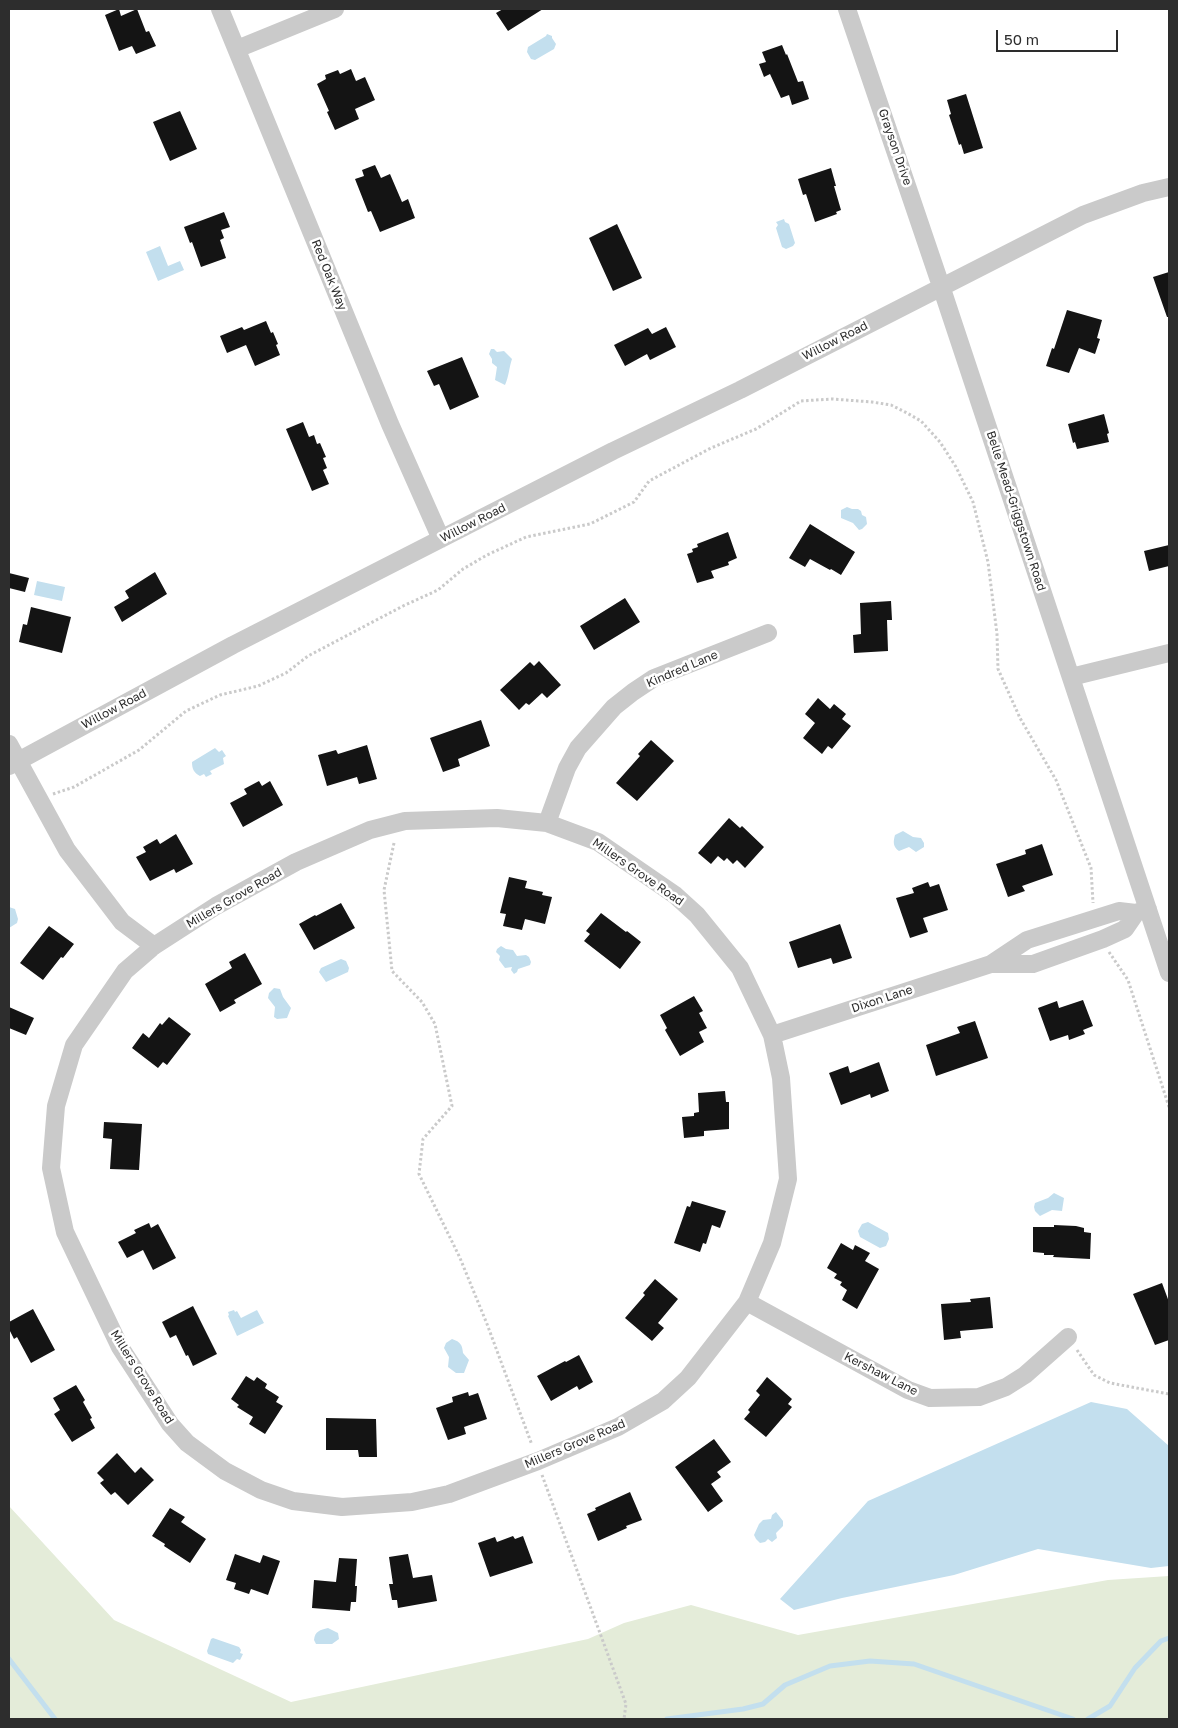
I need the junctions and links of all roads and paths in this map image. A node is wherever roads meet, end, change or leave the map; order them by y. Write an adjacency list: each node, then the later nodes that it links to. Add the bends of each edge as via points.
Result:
1 (220, 9): 4 (street, Red Oak Way)
2 (336, 9): 4 (street)
3 (847, 9): 6 (street, Grayson Drive)
4 (237, 50): 7 (street, Red Oak Way, via 390,424)
5 (1169, 186): 6 (street, via 1083,215)
6 (942, 286): 7 (street, Willow Road); 10 (street, Belle Mead-Griggstown Road)
7 (441, 539): 12 (street, Willow Road, via 233,645)
8 (768, 633): 14 (street, Kindred Lane, via 654,678 614,707 578,748 567,768)
9 (1169, 653): 10 (street)
10 (1071, 677): 17 (street, Belle Mead-Griggstown Road)
11 (9, 744): 12 (street)
12 (13, 764): 13 (street)
13 (39, 800): 16 (path, via 74,787 139,750 186,711 220,695 258,686 286,672 308,656 438,590 463,569 487,555 526,537 590,524 634,502 649,481 711,448 756,429 801,401 872,402 907,412 921,421 940,442 972,502 988,562 998,669 1020,718 1056,780 1092,868); 18 (street, via 67,850 122,922)
14 (547, 823): 18 (street, Millers Grove Road, via 497,818 405,821 370,830 296,862 216,906); 22 (street, Millers Grove Road, via 598,842 675,895 697,915 740,968)
15 (394, 843): 27 (path, via 384,890 392,971 422,1002 435,1024 452,1106 423,1139 419,1174 460,1258)
16 (1093, 909)
17 (1142, 911): 20 (street, Dixon Lane, via 1119,911 1027,940); 20 (street, Dixon Lane, via 1125,929 1032,964); 21 (street, Belle Mead-Griggstown Road)
18 (154, 946): 24 (street, Millers Grove Road, via 124,971 74,1045 56,1106 51,1168 65,1232 120,1346 170,1424 187,1443 225,1471 261,1490 293,1501 342,1507 412,1502 449,1494 618,1427 663,1401 688,1378)
19 (1106, 946): 23 (path, via 1128,980)
20 (991, 964): 22 (street, Dixon Lane)
21 (1169, 973)
22 (772, 1035): 24 (street, Millers Grove Road, via 781,1078 788,1179 772,1243)
23 (1169, 1106)
24 (747, 1302): 25 (street, Kershaw Lane, via 908,1390 930,1398 979,1397 1006,1387 1025,1375)
25 (1068, 1337): 26 (path, via 1094,1375 1110,1383)
26 (1169, 1394)
27 (534, 1451)
28 (542, 1474): 29 (path, via 626,1704)
29 (624, 1718)

